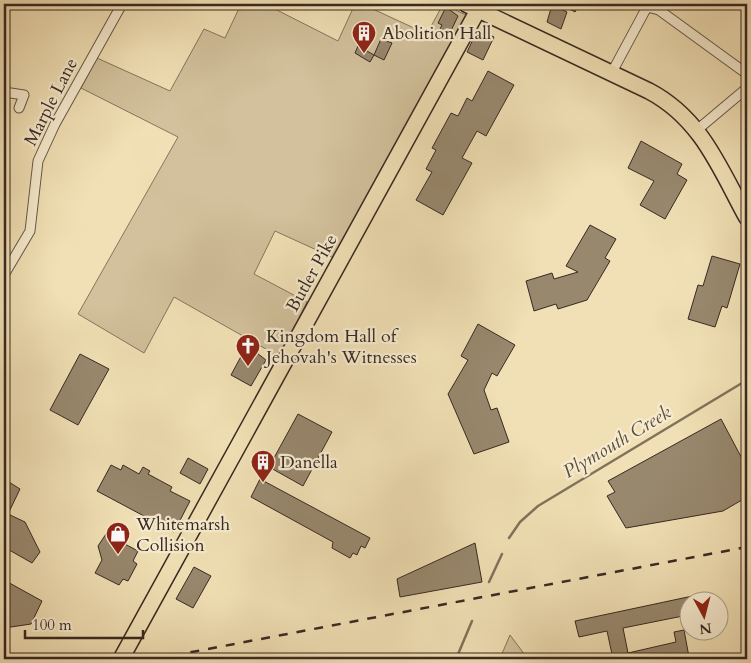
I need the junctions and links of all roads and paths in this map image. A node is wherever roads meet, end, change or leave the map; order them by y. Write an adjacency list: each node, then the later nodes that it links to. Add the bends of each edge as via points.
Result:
1 (122, 4): 10 (street, Marple Lane, via 38,161 30,231)
2 (472, 7): 3 (main road); 11 (main road, Butler Pike)
3 (612, 74): 4 (street, via 646,7 659,10); 8 (main road, via 676,107)
4 (747, 74)
5 (747, 88): 8 (street)
6 (4, 92): 7 (street, via 24,95)
7 (19, 108)
8 (697, 130): 9 (main road)
9 (747, 218)
10 (4, 275)
11 (121, 659)

